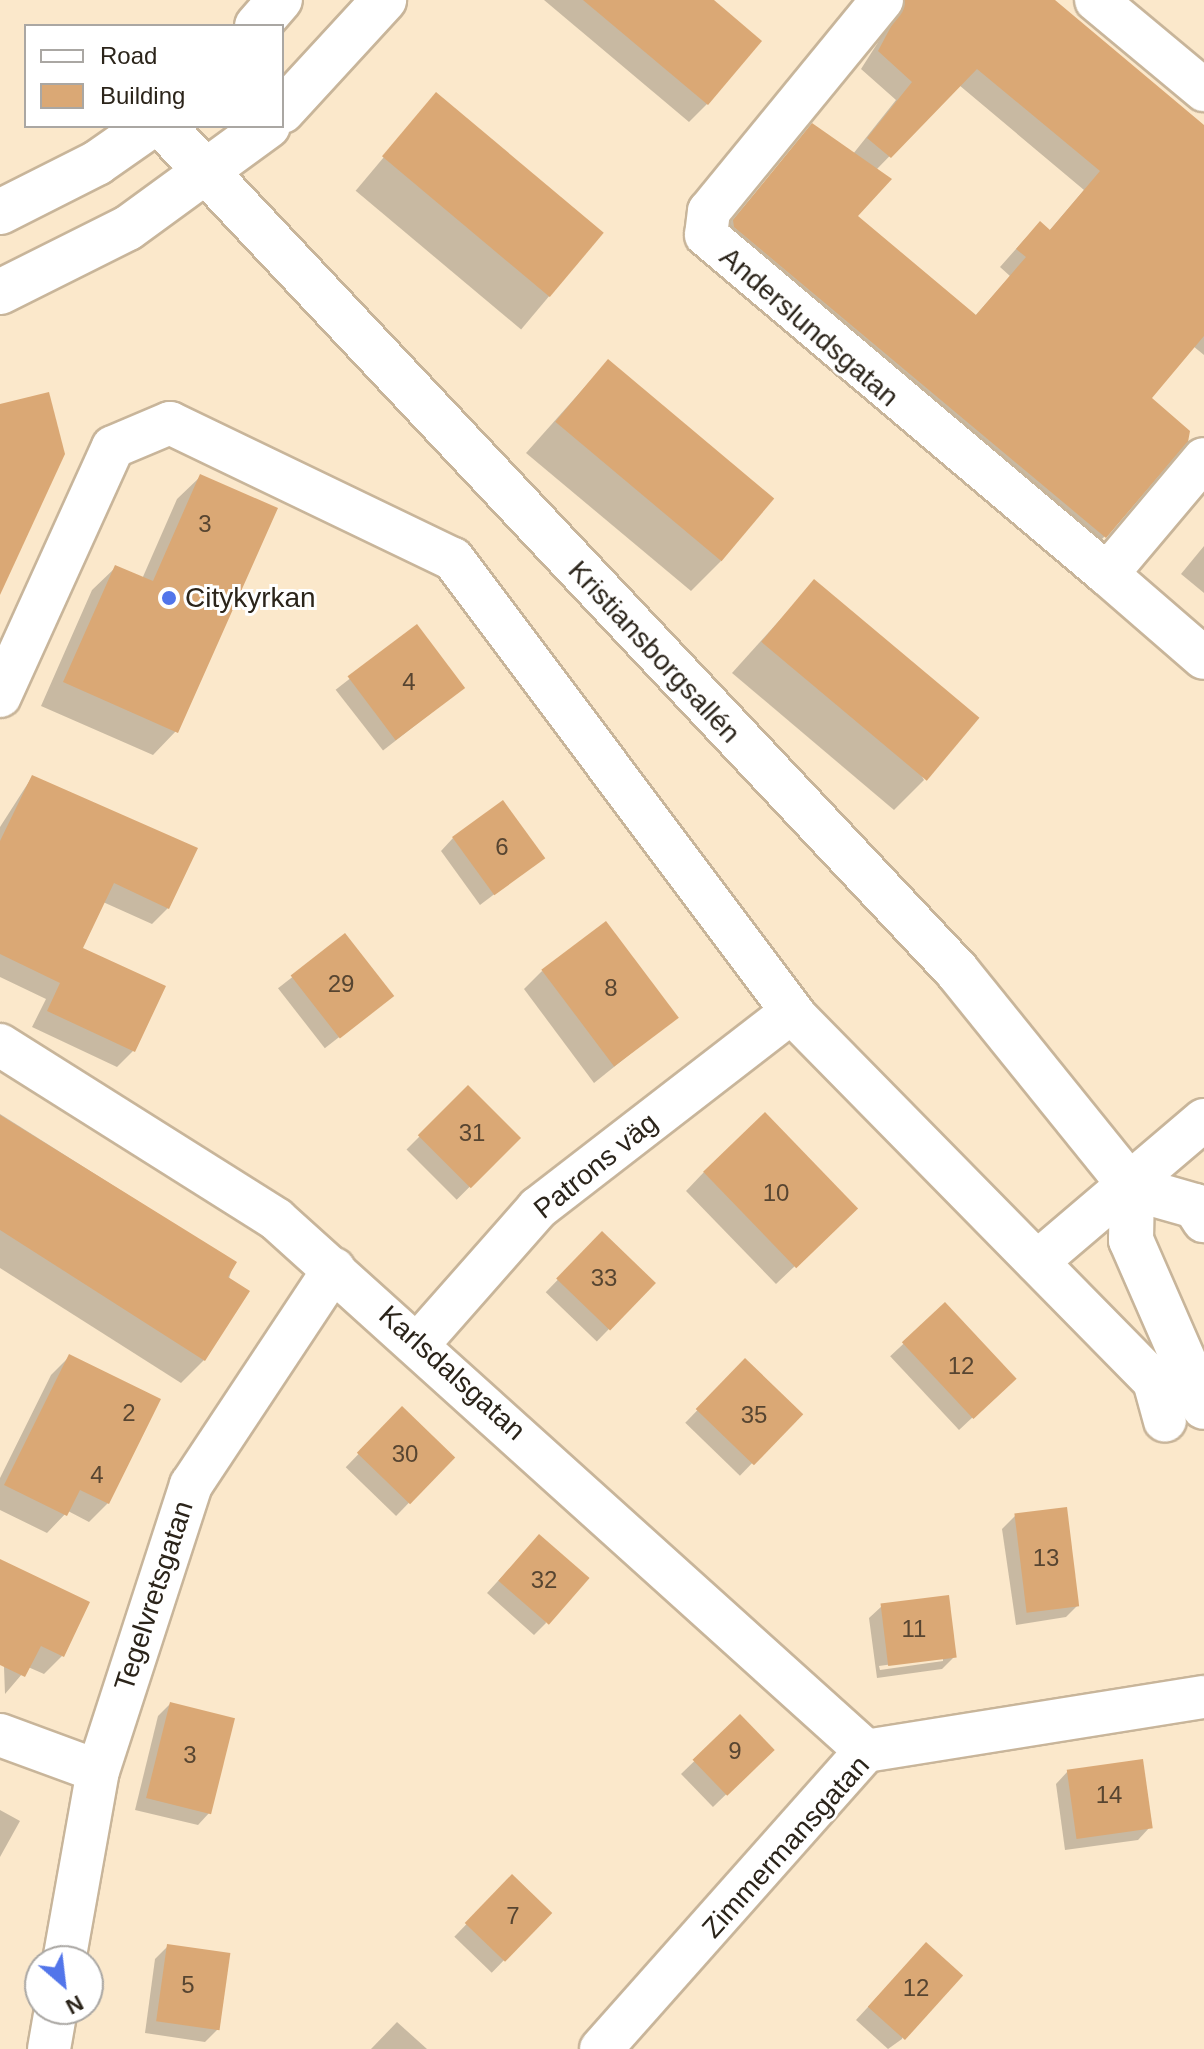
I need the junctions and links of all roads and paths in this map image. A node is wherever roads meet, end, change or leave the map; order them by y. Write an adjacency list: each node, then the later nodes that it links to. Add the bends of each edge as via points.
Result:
1 (280, 0): 5 (street)
2 (384, 0): 7 (street)
3 (882, 0): 15 (street, Anderslundsgatan, via 709,211 706,235)
4 (1096, 0): 6 (street)
5 (259, 24)
6 (1204, 90)
7 (284, 109)
8 (147, 128): 12 (street, via 97,163)
9 (165, 128): 11 (street, Kristiansborgsallén)
10 (265, 128): 11 (street)
11 (205, 174): 13 (street, via 128,228); 21 (street, Kristiansborgsallén, via 957,971)
12 (0, 212)
13 (0, 292)
14 (1204, 459): 15 (street)
15 (1107, 574): 16 (street, Anderslundsgatan)
16 (1204, 658)
17 (0, 696): 18 (street, via 113,447 170,423 453,559)
18 (792, 1012): 23 (street); 25 (street, Patrons väg, via 538,1208)
19 (0, 1045): 24 (street, Karlsdalsgatan, via 276,1219)
20 (1204, 1120): 21 (street)
21 (1132, 1188): 22 (street, via 1195,1206); 23 (street); 26 (street, via 1131,1240)
22 (1204, 1220)
23 (1037, 1262): 26 (street, via 1154,1381)
24 (334, 1269): 25 (street, Karlsdalsgatan); 30 (street, Tegelvretsgatan, via 191,1485)
25 (420, 1342): 29 (street, Karlsdalsgatan)
26 (1191, 1397)
27 (1204, 1697): 29 (street, Zimmermansgatan)
28 (0, 1735): 30 (street)
29 (866, 1751): 34 (street, Zimmermansgatan)
30 (98, 1771): 31 (street, Tegelvretsgatan)
31 (67, 1945)
32 (53, 2025): 33 (street)
33 (49, 2049)
34 (601, 2049)

